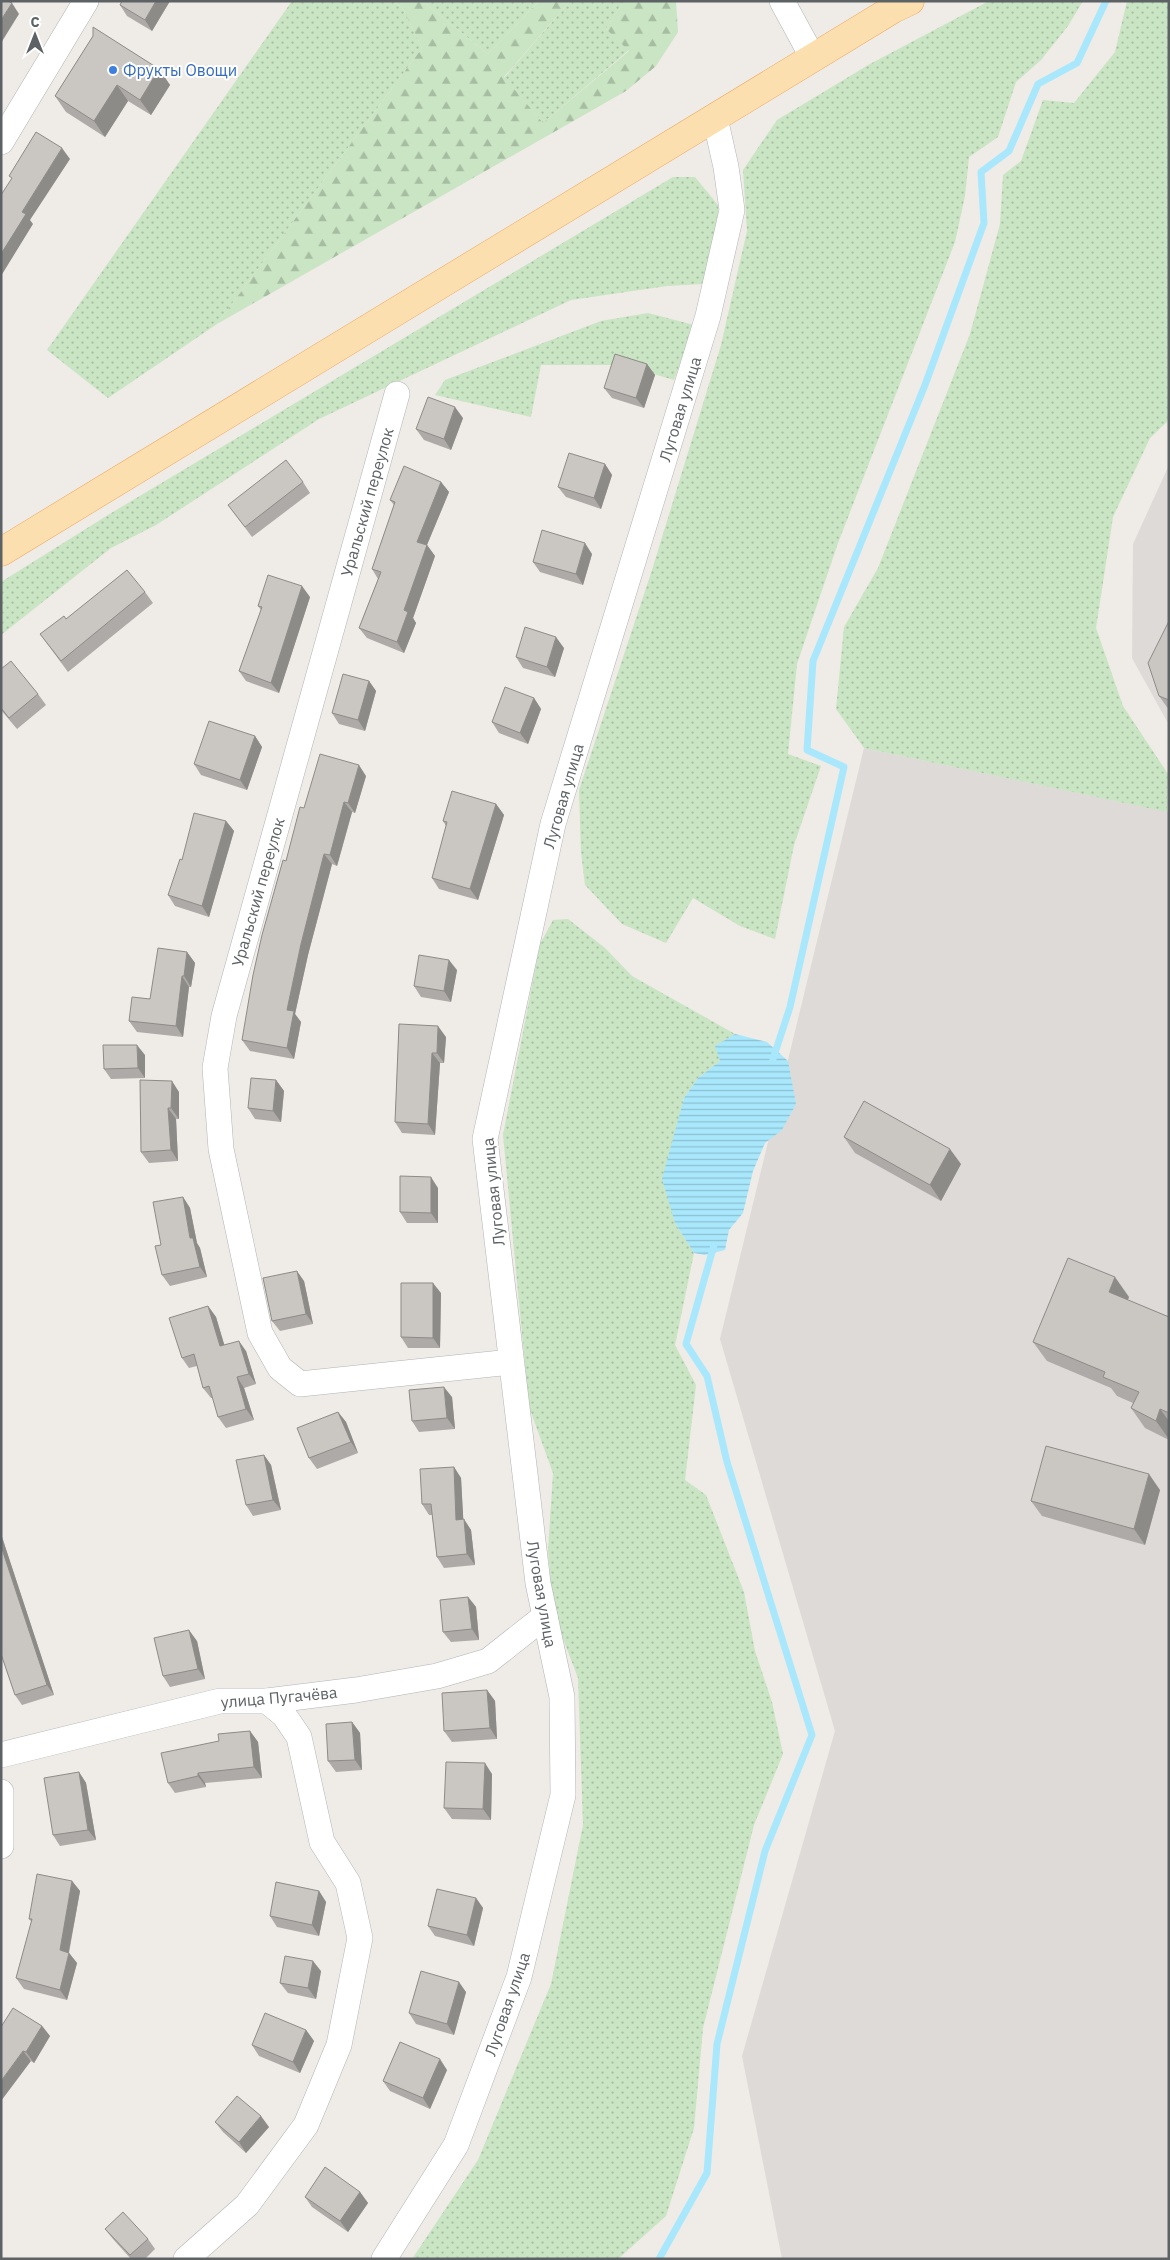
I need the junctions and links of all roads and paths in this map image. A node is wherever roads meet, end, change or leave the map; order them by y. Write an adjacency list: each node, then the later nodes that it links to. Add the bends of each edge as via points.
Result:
1 (86, 1): 6 (street)
2 (782, 1): 4 (street)
3 (910, 1): 4 (main road)
4 (813, 58): 5 (main road)
5 (715, 118): 8 (main road); 9 (street, Луговая улица, via 732,210 708,316 553,824 485,1139)
6 (1, 142)
7 (397, 394): 9 (street, Уральский переулок, via 224,1016 215,1068 221,1149 260,1333 280,1368 300,1384)
8 (1, 552)
9 (511, 1362): 10 (street, Луговая улица, via 538,1583)
10 (545, 1616): 11 (street, улица Пугачёва, via 488,1661 437,1676); 16 (street, Луговая улица, via 562,1697 563,1795 519,1977 456,2145)
11 (268, 1701): 12 (street, улица Пугачёва, via 220,1701); 15 (street, via 284,1714 299,1737 322,1842 348,1883 360,1938 339,2045 306,2125 247,2204)
12 (1, 1755)
13 (1, 1792): 14 (street)
14 (1, 1846)
15 (186, 2259)
16 (384, 2259)

